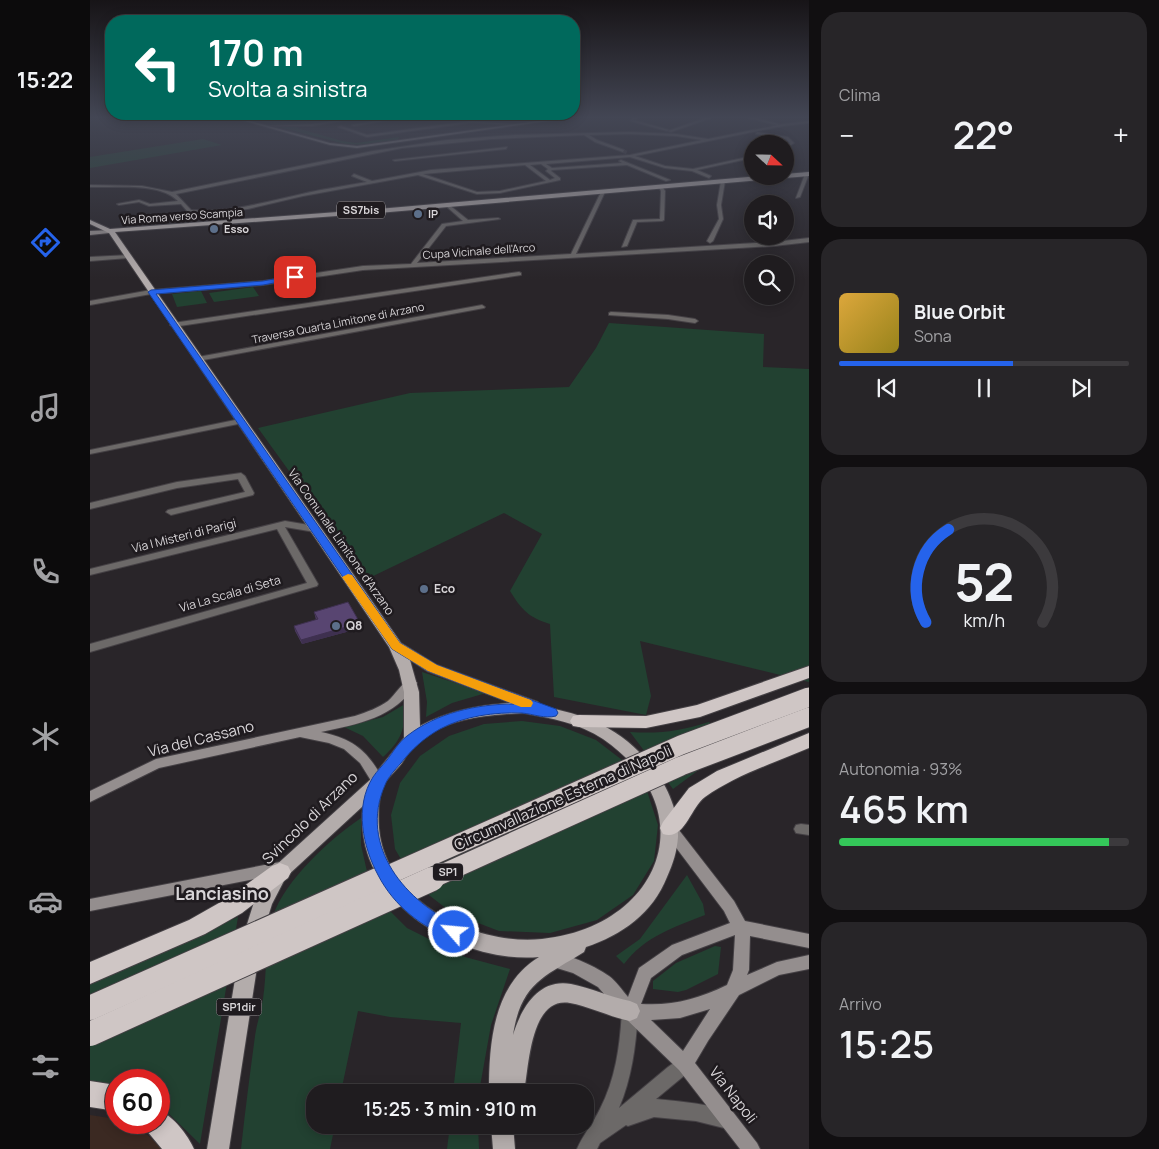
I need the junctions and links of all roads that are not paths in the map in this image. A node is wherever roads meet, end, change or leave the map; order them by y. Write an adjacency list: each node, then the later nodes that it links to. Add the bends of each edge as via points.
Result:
1 (278, 172): 27 (street)
2 (427, 172): 7 (street)
3 (536, 172): 16 (street)
4 (549, 172): 16 (street, via 558,179)
5 (645, 172): 15 (street)
6 (697, 172): 11 (street)
7 (418, 173): 16 (street, via 477,193); 17 (street)
8 (808, 173): 10 (main road); 29 (street)
9 (354, 174): 17 (street)
10 (794, 174)
11 (709, 177): 14 (main road, Via Roma verso Scampia); 15 (main road, Via Roma verso Scampia)
12 (744, 177): 14 (main road, Via Roma verso Scampia)
13 (744, 178): 14 (main road, Via Roma verso Scampia)
14 (724, 179): 21 (main road, Via Roma verso Scampia); 40 (street, via 719,205 721,219)
15 (668, 180): 18 (main road, Via Roma verso Scampia)
16 (549, 181)
17 (371, 182): 22 (street)
18 (635, 184): 23 (main road); 33 (main road, Via Roma verso Scampia / SS7bis)
19 (90, 186): 27 (street, via 150,188)
20 (308, 187): 24 (street)
21 (660, 187): 23 (main road, Via Roma verso Scampia); 41 (street, via 663,191 663,218 634,221)
22 (341, 188): 24 (street); 25 (street)
23 (648, 188): 26 (main road, Via Roma verso Scampia / SS7bis)
24 (322, 191): 28 (street)
25 (351, 192)
26 (603, 192): 33 (main road, Via Roma verso Scampia / SS7bis); 42 (street)
27 (172, 193): 31 (street)
28 (303, 195): 30 (street); 31 (street, via 248,208 202,212 190,211)
29 (798, 197)
30 (317, 199)
31 (182, 202): 32 (street)
32 (119, 204)
33 (447, 205): 36 (street); 37 (main road, Via Roma verso Scampia / SS7bis); 37 (main road, Via Roma verso Scampia / SS7bis)
34 (498, 219): 36 (street)
35 (90, 222): 37 (main road)
36 (467, 222): 45 (street, via 444,225)
37 (109, 231): 38 (street); 43 (main road, Via Comunale Limitone d'Arzano)
38 (90, 233)
39 (809, 240): 42 (street, Cupa Vicinale dell'Arco)
40 (710, 241)
41 (624, 246)
42 (572, 255): 45 (street, Cupa Vicinale dell'Arco)
43 (128, 256): 44 (street); 47 (main road, Via Comunale Limitone d'Arzano)
44 (90, 259)
45 (413, 265): 47 (street, Cupa Vicinale dell'Arco, via 362,268 263,283)
46 (518, 274): 52 (street, Traversa Quarta Limitone di Arzano)
47 (151, 292): 48 (street, Cupa Vicinale dell'Arco); 52 (main road, Via Comunale Limitone d'Arzano)
48 (90, 303)
49 (482, 307): 53 (street, Traversa Quarta Limitone di Arzano)
50 (610, 314): 51 (street)
51 (695, 321)
52 (173, 325): 53 (main road, Via Comunale Limitone d'Arzano)
53 (198, 360): 54 (main road, Via Comunale Limitone d'Arzano)
54 (240, 420): 55 (street); 57 (main road, Via Comunale Limitone d'Arzano)
55 (90, 452)
56 (90, 506): 58 (street, via 177,485 241,476 250,493)
57 (301, 509): 59 (street, Via I Misteri di Parigi); 60 (main road, Via Comunale Limitone d'Arzano)
58 (172, 512)
59 (282, 525): 60 (street, Via I Misteri di Parigi); 61 (street, Via I Misteri di Parigi); 63 (street, Via La Scala di Seta, via 313,584)
60 (315, 529): 62 (main road, Via Comunale Limitone d'Arzano)
61 (90, 572)
62 (396, 646): 65 (main road, Via Comunale Limitone d'Arzano); 67 (main road, via 432,668)
63 (90, 648)
64 (809, 672): 69 (highway, via 700,711 646,722)
65 (411, 683): 70 (street, Via del Cassano, via 399,699 383,711); 72 (main road, Via Comunale Limitone d'Arzano, via 414,714)
66 (809, 697): 86 (highway, Circumvallazione Esterna di Napoli / SP1, bridge, via 681,745)
67 (551, 713): 69 (main road, SP1dir); 72 (main road, SP1dir, via 523,708 466,714 436,725)
68 (809, 716): 88 (highway, Circumvallazione Esterna di Napoli / SP1, bridge, via 673,770)
69 (579, 721): 75 (main road, SP1dir, via 607,734 651,775 664,800)
70 (296, 733): 73 (street, Via del Cassano, via 332,738 348,745 371,766); 74 (street, Via del Cassano, via 156,764)
71 (809, 740): 75 (highway, via 724,776 696,793)
72 (411, 741): 73 (main road, SP1dir)
73 (378, 781): 76 (main road, Svincolo di Arzano / SP1dir); 81 (main road, SP1dir, via 371,805 370,830 376,857 390,882 411,905 438,925 486,944)
74 (90, 797)
75 (670, 828): 78 (main road, SP1dir, via 668,856 657,882 639,906); 79 (street)
76 (283, 869): 77 (street); 84 (highway, via 234,906 197,927); 99 (main road, Svincolo di Arzano / SP1dir, via 263,902 254,932)
77 (90, 905)
78 (613, 926): 81 (main road, SP1dir, via 565,945); 82 (main road, SP1dir)
79 (740, 927): 80 (street); 85 (street, via 743,954); 87 (street, via 677,950 658,961 645,973)
80 (809, 942)
81 (526, 949): 82 (street)
82 (553, 960): 87 (street, via 604,982); 90 (main road, SP1dir, via 516,991 508,1006)
83 (809, 962): 85 (street, via 774,969)
84 (90, 973)
85 (733, 990): 87 (street, via 689,1009); 89 (street)
86 (90, 1008)
87 (630, 1011): 89 (street, Via Napoli); 91 (main road, via 579,995 552,994 533,1010); 97 (street, via 624,1072 610,1110)
88 (90, 1034)
89 (685, 1064): 94 (street); 95 (street, Via Napoli)
90 (500, 1084)
91 (515, 1084)
92 (90, 1094): 93 (highway)
93 (105, 1096)
94 (622, 1119): 95 (street, via 654,1108 696,1112); 97 (street)
95 (728, 1120): 100 (street, Via Napoli)
96 (167, 1134): 98 (highway)
97 (590, 1144)
98 (180, 1149)
99 (218, 1149)
100 (751, 1149)

